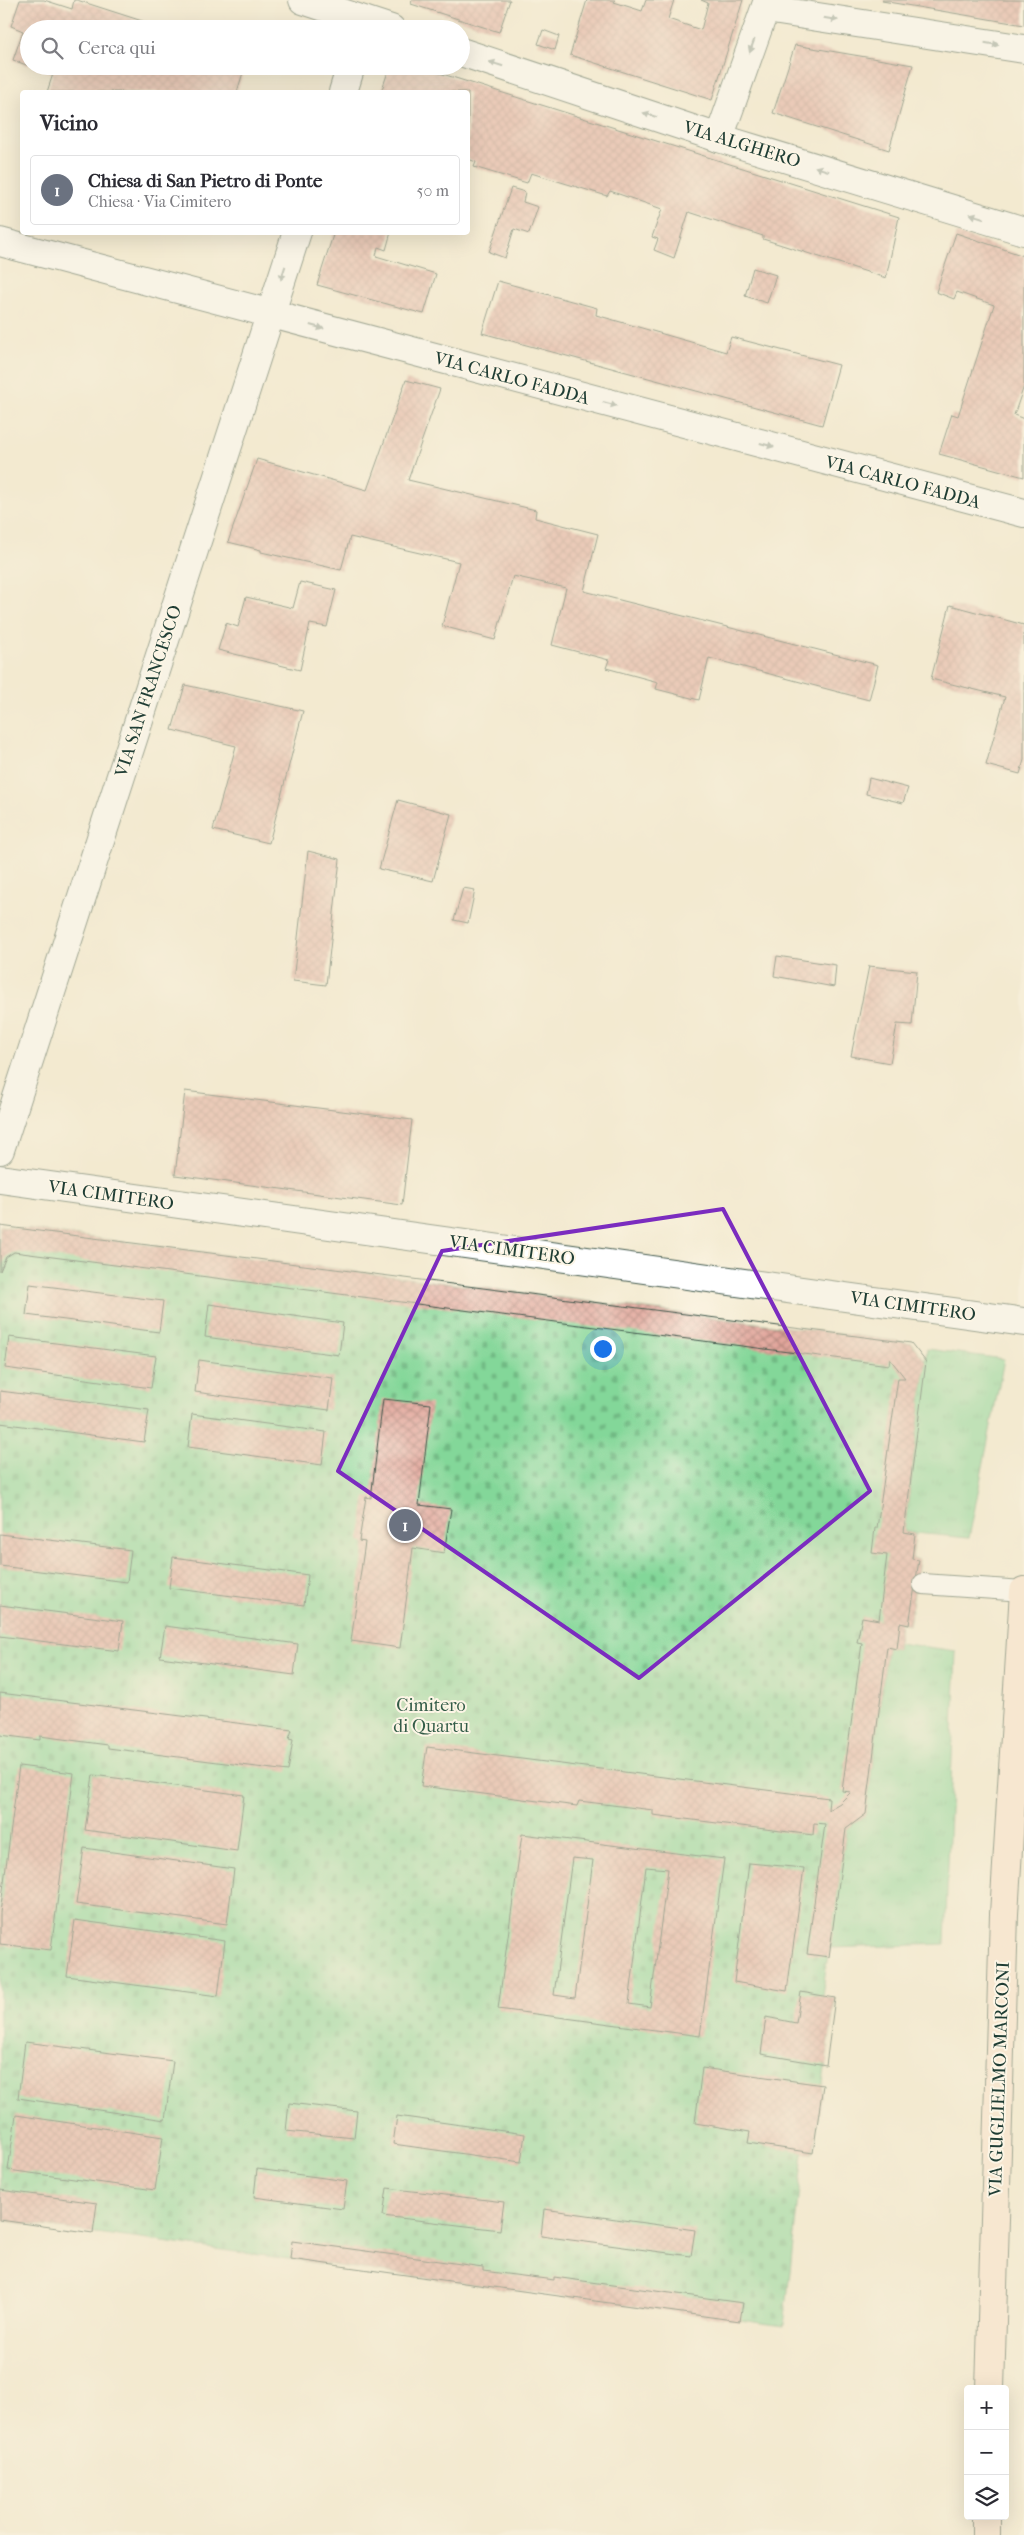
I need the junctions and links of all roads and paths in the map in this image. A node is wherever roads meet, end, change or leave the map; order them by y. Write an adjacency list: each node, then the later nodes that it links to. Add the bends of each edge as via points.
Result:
1 (303, 0): 3 (street)
2 (767, 4): 4 (street, one-way to 4); 8 (street, one-way to 8)
3 (374, 20)
4 (1024, 49)
5 (470, 55): 8 (street, VIA ALGHERO, one-way to 5)
6 (348, 75): 7 (street)
7 (344, 90)
8 (720, 138): 9 (street, VIA ALGHERO, one-way to 8)
9 (1024, 231)
10 (296, 235): 12 (street, VIA SAN FRANCESCO, one-way to 12)
11 (0, 242): 12 (street, VIA CARLO FADDA)
12 (270, 314): 13 (street, VIA CARLO FADDA, one-way to 13); 14 (street, VIA SAN FRANCESCO)
13 (1024, 513)
14 (0, 1150)
15 (0, 1179): 16 (street, VIA CIMITERO)
16 (1024, 1322)
17 (923, 1584): 18 (lane)
18 (1024, 1591): 19 (main road, VIA GUGLIELMO MARCONI, via 1004,1914)
19 (990, 2385)
20 (986, 2520): 21 (main road)
21 (986, 2535)

